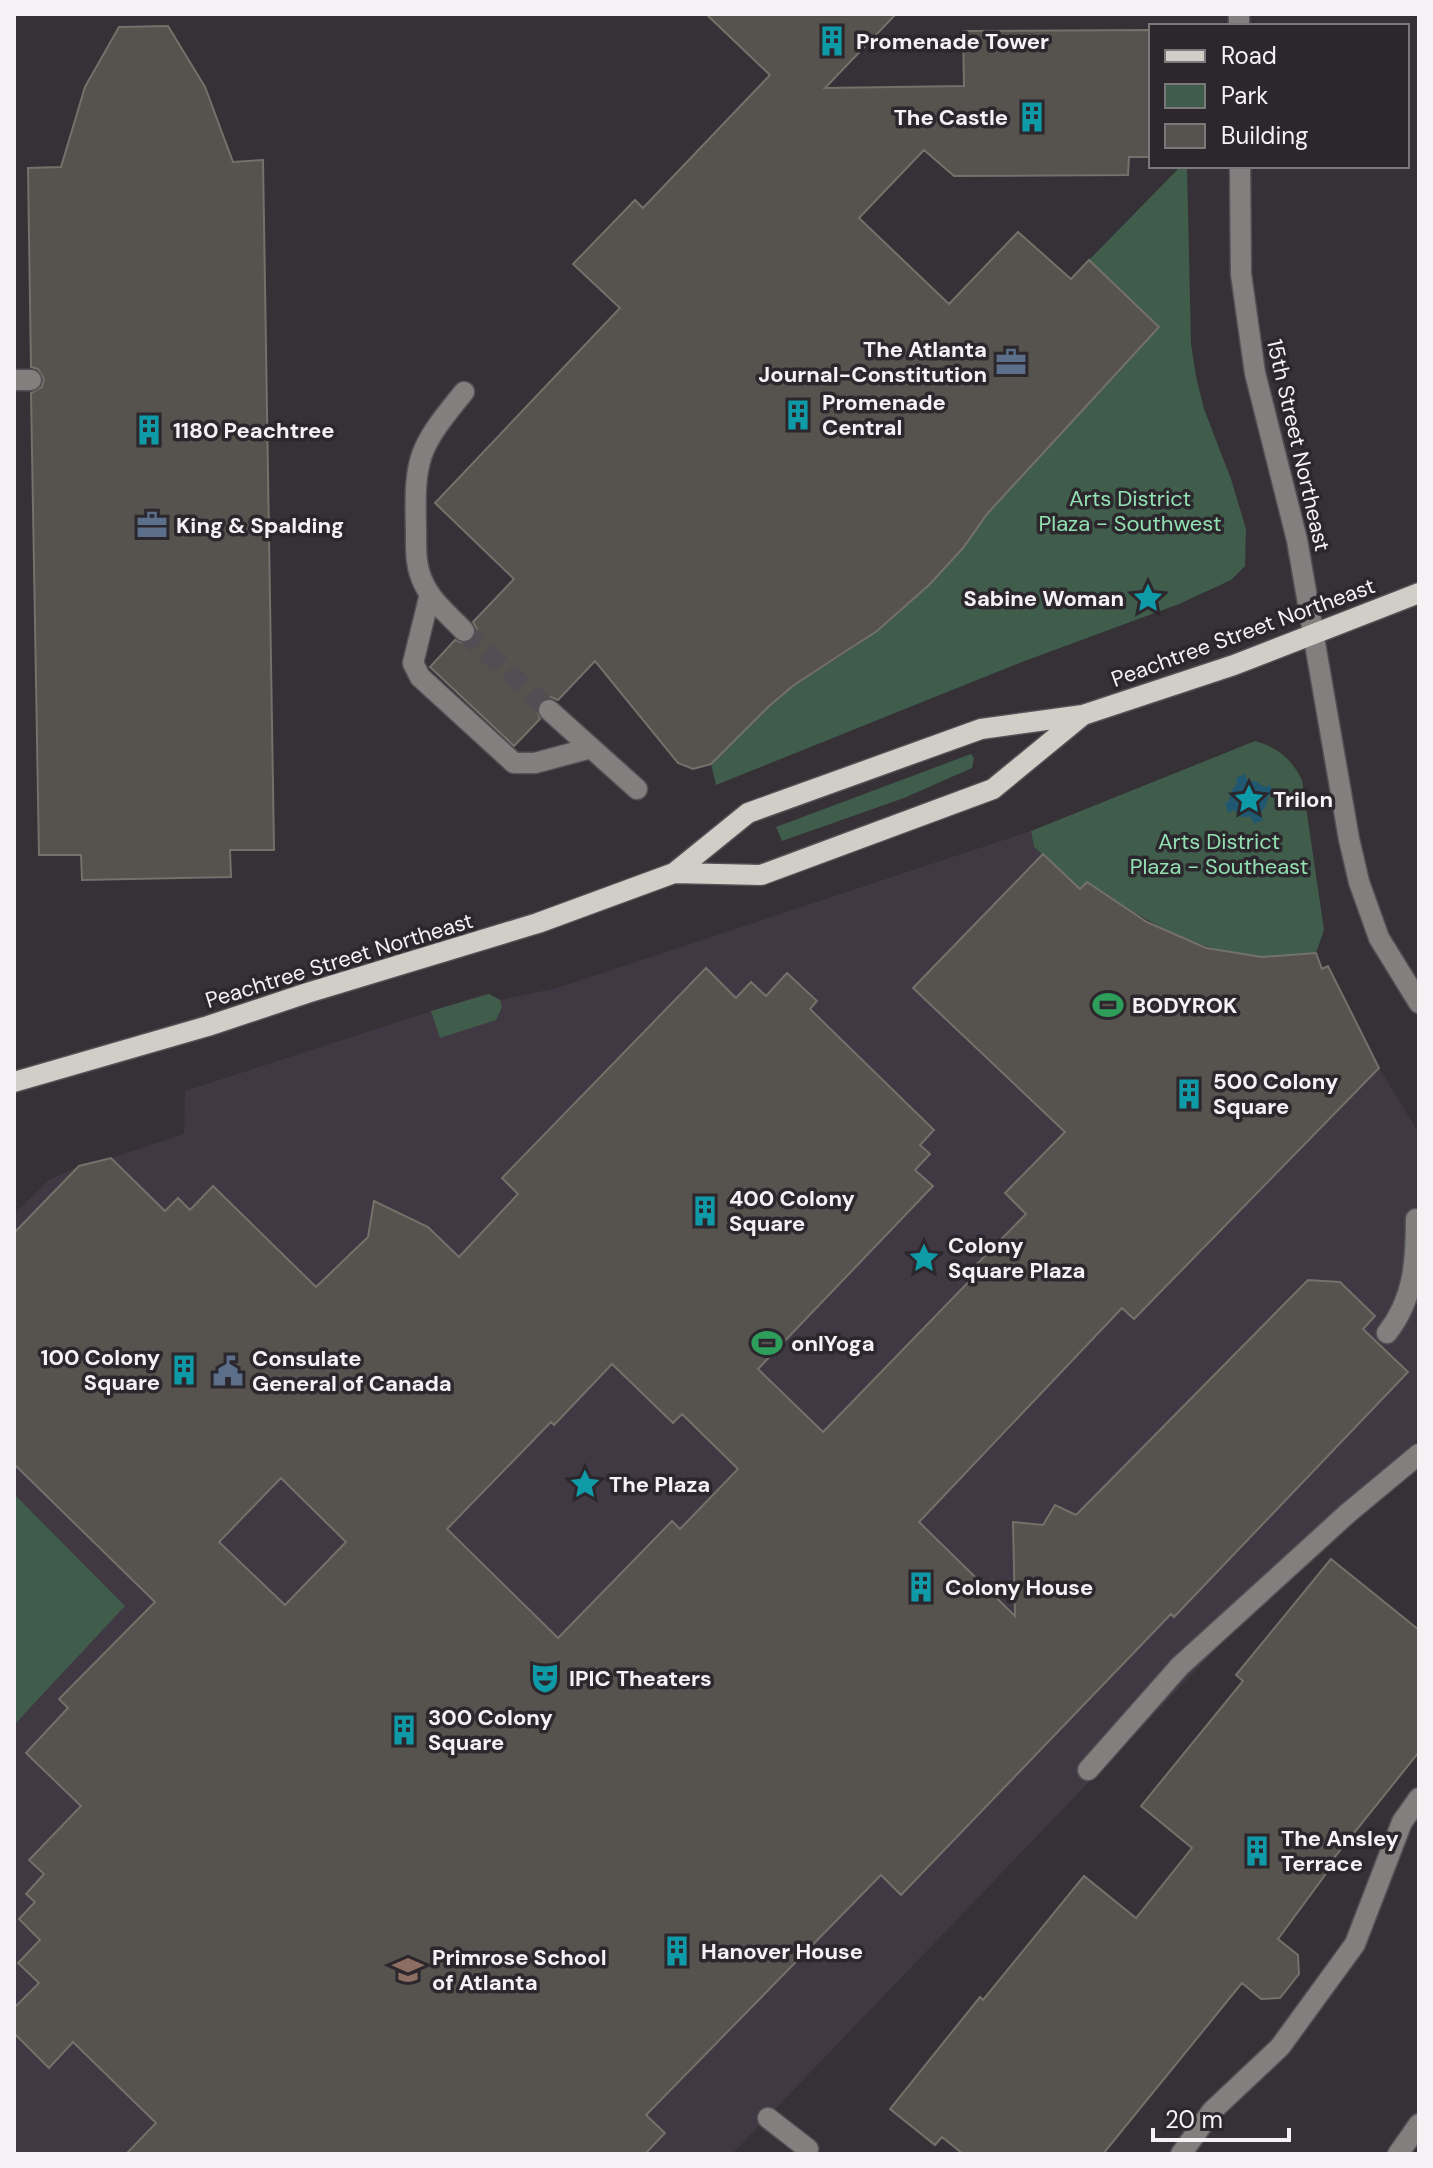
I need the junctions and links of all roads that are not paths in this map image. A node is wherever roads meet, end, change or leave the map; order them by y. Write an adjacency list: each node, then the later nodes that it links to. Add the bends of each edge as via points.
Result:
1 (1240, 168): 6 (street, 15th Street Northeast, via 1241,274 1255,373 1297,540)
2 (464, 392): 4 (street, via 433,430 419,458 417,566)
3 (1419, 593): 6 (main road, Peachtree Street Northeast)
4 (430, 594): 5 (street); 9 (street, via 413,663 430,687 514,763 535,763)
5 (464, 631)
6 (1314, 635): 8 (main road, Peachtree Street Northeast); 12 (street, 15th Street Northeast, via 1359,882 1379,938)
7 (549, 710): 9 (street)
8 (1083, 715): 11 (main road, Peachtree Street Northeast, via 981,729 748,813); 11 (main road, Peachtree Street Northeast, via 993,789 761,875)
9 (591, 748): 10 (street)
10 (637, 789)
11 (674, 873): 13 (main road, Peachtree Street Northeast, via 538,923)
12 (1419, 1003)
13 (14, 1082)
14 (1416, 1219): 15 (street, via 1410,1290)
15 (1387, 1333)
16 (1419, 1454): 17 (street, via 1180,1666)
17 (1088, 1770)
18 (1419, 1798): 22 (street, via 1402,1822 1355,1944 1280,2047 1212,2111)
19 (768, 2118): 21 (street)
20 (1419, 2124): 23 (street)
21 (808, 2149)
22 (1181, 2154)
23 (1398, 2154)

